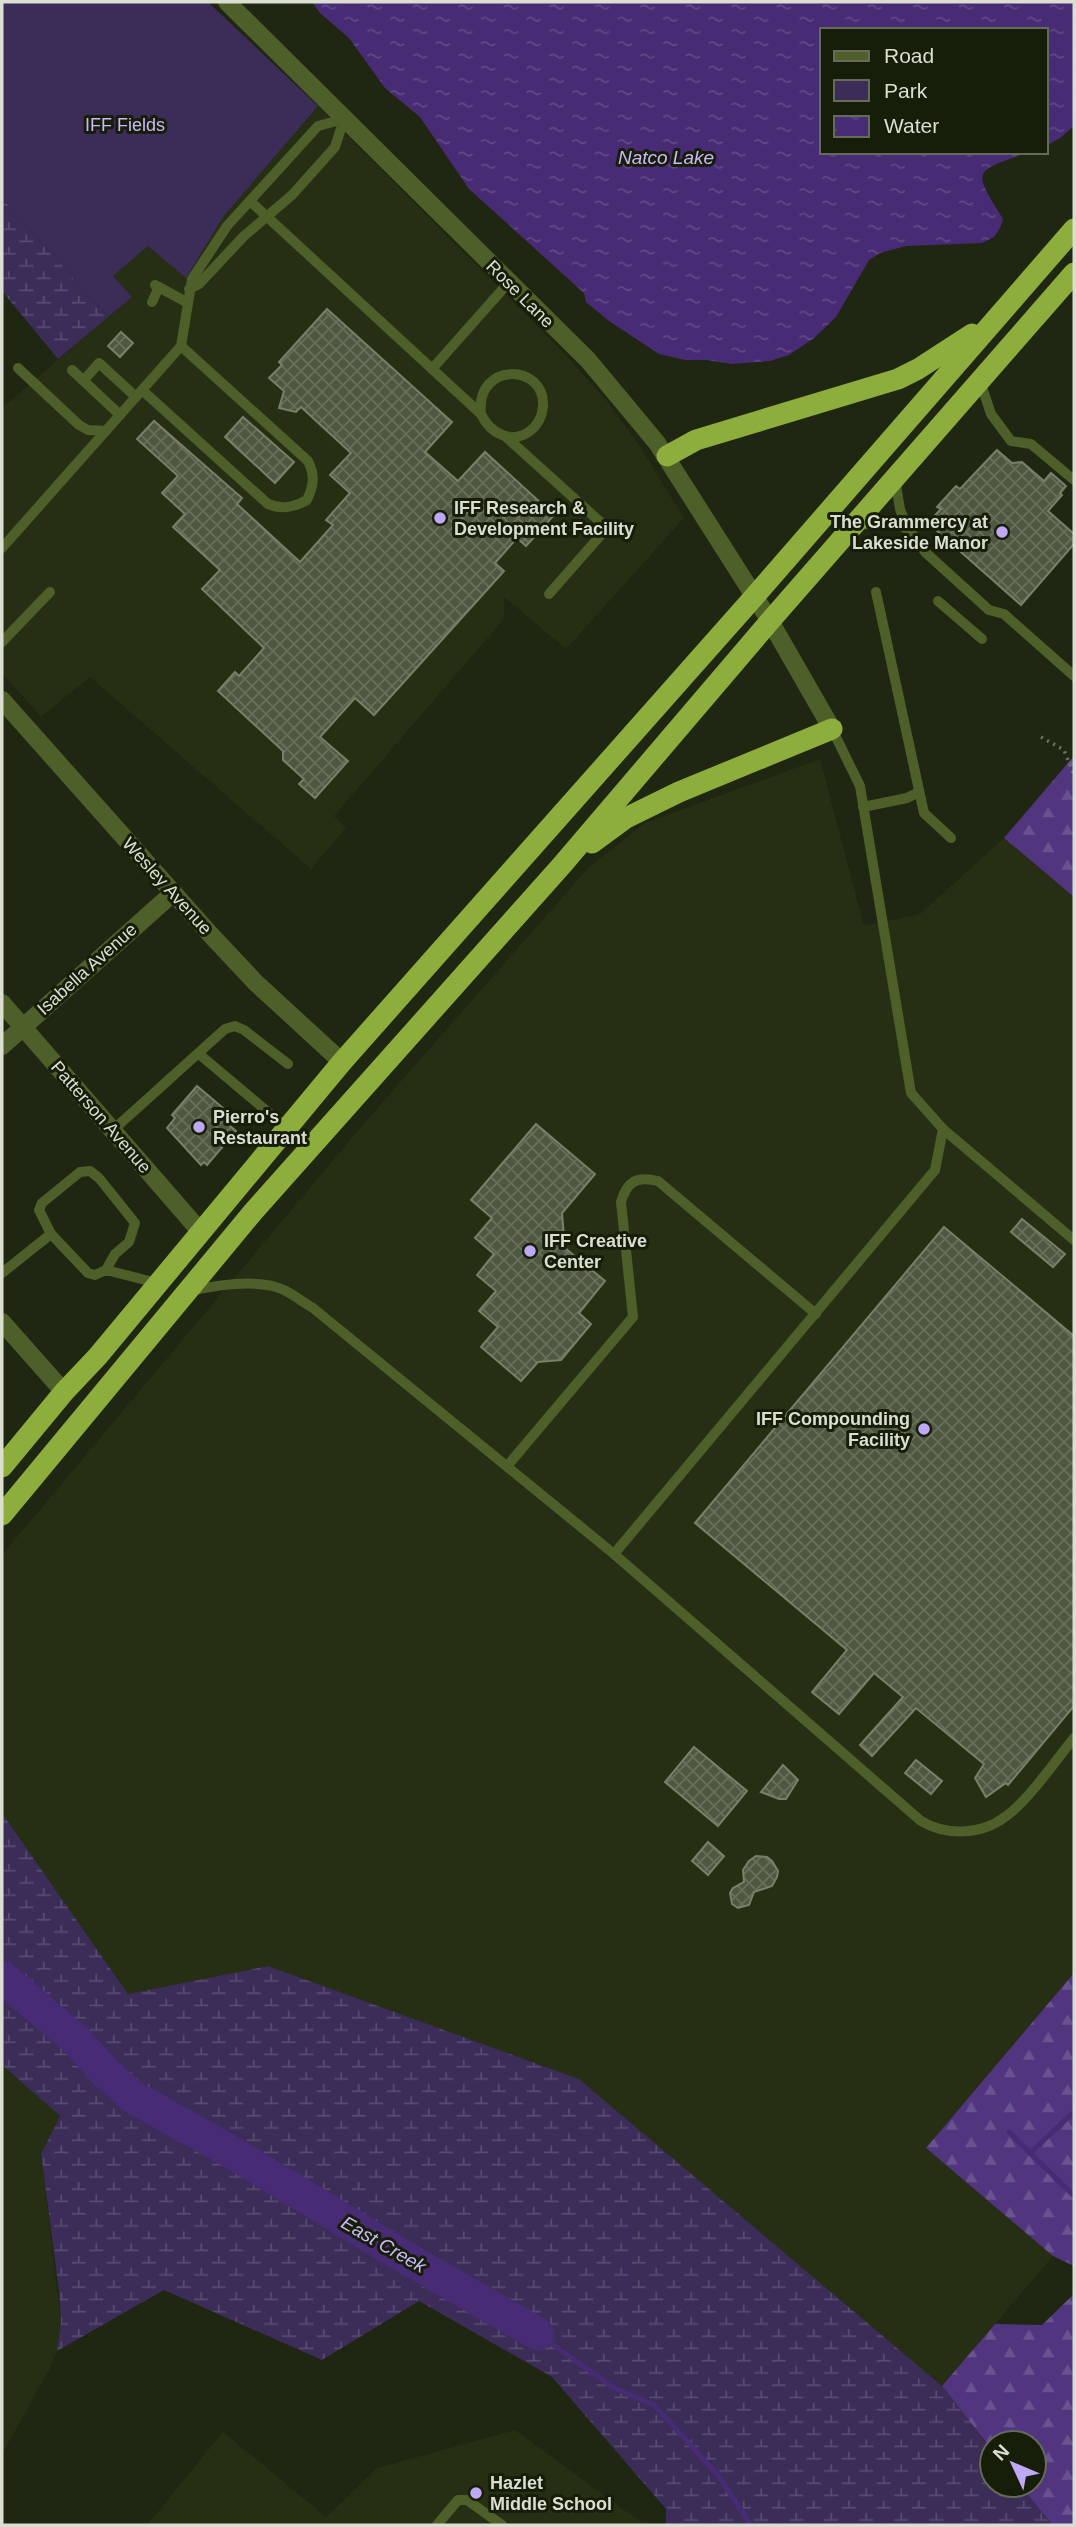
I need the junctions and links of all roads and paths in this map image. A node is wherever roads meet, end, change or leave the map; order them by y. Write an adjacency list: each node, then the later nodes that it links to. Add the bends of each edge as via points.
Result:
1 (227, 2): 2 (street, Rose Lane)
2 (344, 119): 3 (lane, via 318,127); 4 (lane, via 335,147); 7 (street, Rose Lane)
3 (250, 201): 4 (lane); 8 (lane, via 227,226)
4 (267, 216): 8 (lane); 14 (lane)
5 (1074, 229): 11 (highway)
6 (1074, 273): 17 (highway)
7 (509, 282): 14 (lane); 23 (street, Rose Lane, via 588,360)
8 (189, 289): 10 (lane)
9 (152, 302): 10 (lane, via 157,286)
10 (187, 303): 12 (lane)
11 (995, 319): 23 (highway, via 898,379 696,440); 32 (highway)
12 (181, 346): 18 (lane); 18 (lane, via 308,461 314,482 307,500 290,507 268,504)
13 (18, 368): 21 (lane, via 79,425)
14 (432, 369): 19 (lane)
15 (72, 370): 16 (lane)
16 (84, 380): 18 (lane, via 99,363); 20 (lane)
17 (980, 381): 24 (highway); 25 (lane, via 991,414 1010,441 1031,444)
18 (139, 393): 20 (lane)
19 (481, 414): 22 (lane, via 492,430); 22 (lane, via 482,394 495,378 516,374 535,383 543,403 538,423 521,435)
20 (120, 415): 21 (lane)
21 (106, 430): 28 (lane)
22 (505, 436): 31 (lane, via 607,528)
23 (667, 456): 32 (street, Rose Lane)
24 (895, 479): 26 (highway); 27 (lane)
25 (1074, 480)
26 (855, 525): 27 (lane, via 884,523); 34 (highway)
27 (908, 530): 37 (lane, via 925,552 989,610 1004,614)
28 (2, 548)
29 (50, 592): 36 (lane)
30 (876, 592): 42 (lane)
31 (549, 594)
32 (754, 597): 34 (street, Rose Lane); 51 (highway)
33 (938, 601): 35 (lane)
34 (770, 621): 39 (street, Rose Lane); 45 (highway)
35 (982, 639)
36 (2, 642)
37 (1074, 676)
38 (2, 700): 46 (street, Wesley Avenue)
39 (832, 729): 43 (lane, via 860,786); 45 (highway, via 626,818)
40 (1041, 737): 41 (path, via 1064,750)
41 (1074, 775)
42 (919, 792): 43 (lane); 44 (lane, via 924,813)
43 (863, 807): 54 (lane, via 911,1093)
44 (951, 838)
45 (562, 865): 62 (highway, via 253,1212)
46 (173, 893): 48 (street, Isabella Avenue); 51 (street, Wesley Avenue, via 256,983)
47 (2, 1003): 48 (street, Patterson Avenue)
48 (23, 1027): 49 (street, Isabella Avenue); 55 (street, Patterson Avenue)
49 (2, 1046)
50 (199, 1054): 52 (lane, via 225,1029 235,1026); 53 (lane); 55 (lane)
51 (342, 1062): 53 (highway)
52 (288, 1065)
53 (287, 1128): 56 (highway)
54 (943, 1129): 58 (lane); 63 (lane, via 935,1170)
55 (113, 1130): 56 (street, Patterson Avenue)
56 (200, 1231): 61 (highway)
57 (51, 1234): 59 (lane, via 88,1273); 59 (lane, via 39,1210 43,1203 80,1172 90,1171 135,1223 129,1242); 60 (lane)
58 (1074, 1240)
59 (106, 1270): 61 (lane)
60 (2, 1273)
61 (157, 1283): 65 (highway)
62 (188, 1292): 66 (lane, via 219,1285 282,1289 313,1308); 68 (highway)
63 (816, 1314): 66 (lane, via 658,1181 636,1181 625,1189 621,1202 633,1317); 69 (lane)
64 (2, 1322): 65 (street)
65 (64, 1392): 67 (highway)
66 (508, 1465): 69 (lane)
67 (2, 1467)
68 (2, 1516)
69 (614, 1554): 70 (lane, via 933,1828 967,1831 1004,1818)
70 (1074, 1738)
71 (436, 2525): 72 (lane, via 458,2500 467,2500)
72 (502, 2525)

